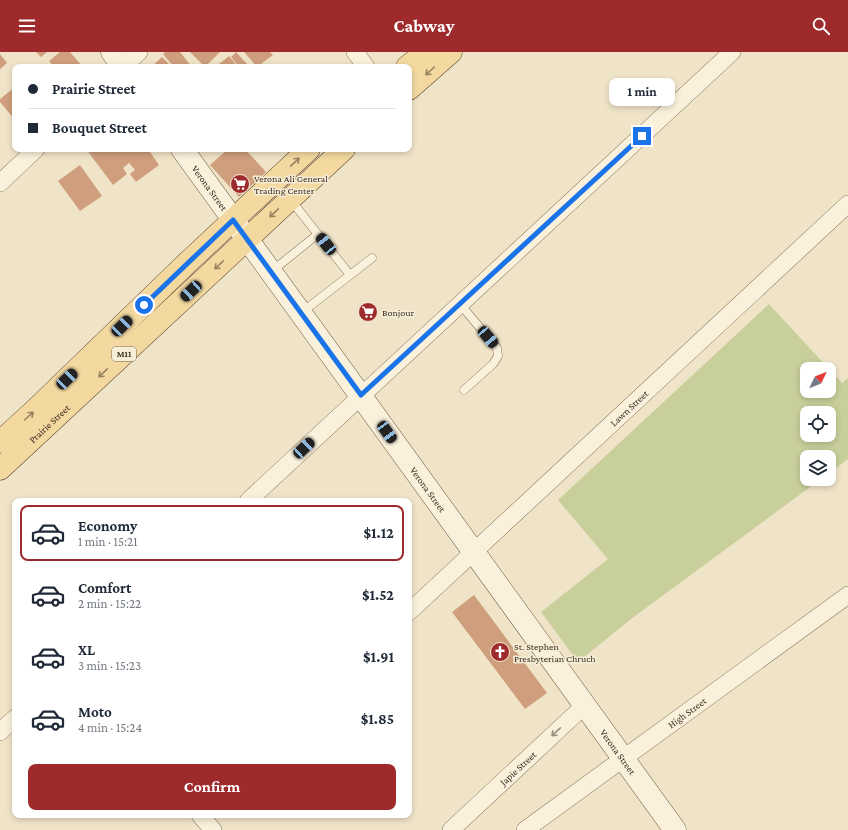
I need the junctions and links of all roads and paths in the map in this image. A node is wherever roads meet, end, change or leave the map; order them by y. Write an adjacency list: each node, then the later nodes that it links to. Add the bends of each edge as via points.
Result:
1 (112, 52): 7 (main road)
2 (139, 52): 8 (street)
3 (355, 52): 9 (street)
4 (426, 52): 10 (main road)
5 (451, 52): 11 (main road, one-way to 11)
6 (732, 52): 25 (street)
7 (121, 64)
8 (126, 64)
9 (364, 64)
10 (411, 64)
11 (412, 86)
12 (33, 152): 16 (street)
13 (184, 152): 19 (main road, Verona Street)
14 (306, 152): 19 (main road, Prairie Street / M11, one-way to 14)
15 (341, 152): 17 (main road, Prairie Street / M11)
16 (0, 183)
17 (290, 199): 20 (lane); 21 (main road, Prairie Street / M11, one-way to 21)
18 (848, 204): 32 (street, Lawn Street)
19 (233, 220): 21 (main road, Verona Street); 29 (main road, Prairie Street / M11, one-way to 19)
20 (318, 234): 23 (lane); 24 (lane)
21 (247, 238): 23 (main road, Verona Street); 30 (main road, Prairie Street / M11, one-way to 30)
22 (372, 258): 24 (lane)
23 (271, 272): 26 (main road, Verona Street)
24 (350, 275): 26 (lane)
25 (460, 304): 27 (lane, via 497,348 498,356 493,364); 28 (street)
26 (301, 314): 28 (main road, Verona Street)
27 (464, 390)
28 (361, 395): 31 (street); 32 (main road, Verona Street)
29 (0, 442)
30 (0, 469)
31 (251, 498)
32 (474, 553): 34 (street, Lawn Street); 35 (main road, Verona Street)
33 (848, 595): 38 (street, High Street)
34 (412, 609)
35 (584, 706): 38 (main road, Verona Street); 41 (street, Japie Street, one-way to 41)
36 (12, 721): 37 (street)
37 (0, 732)
38 (623, 758): 42 (street, High Street); 43 (main road, Verona Street)
39 (203, 818): 40 (street)
40 (213, 830)
41 (451, 830)
42 (525, 830)
43 (675, 830)

